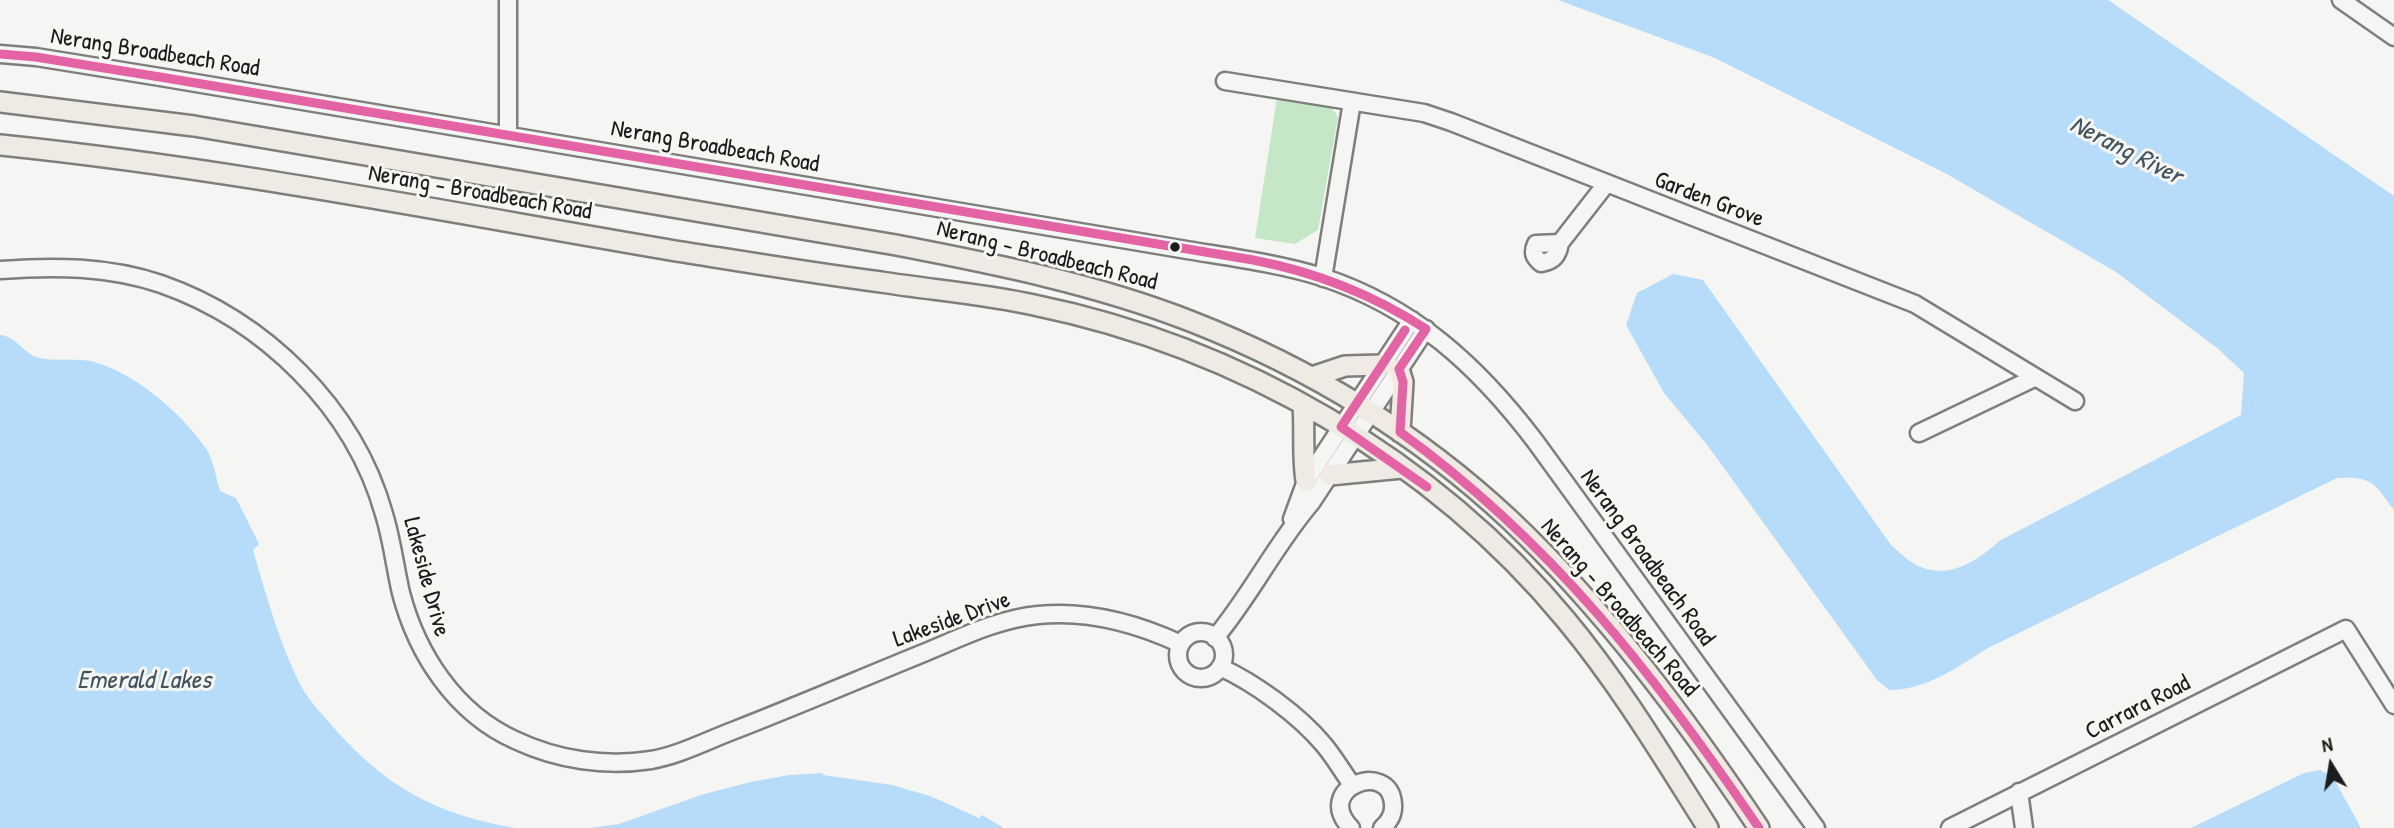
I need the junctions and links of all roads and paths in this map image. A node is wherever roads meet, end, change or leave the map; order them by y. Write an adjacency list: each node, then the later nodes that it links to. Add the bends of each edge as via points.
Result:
1 (508, 0): 8 (street)
2 (2341, 0): 3 (street)
3 (2394, 37)
4 (0, 54): 8 (street, Nerang Broadbeach Road)
5 (1225, 81): 7 (street, Garden Grove)
6 (0, 102): 16 (main road, Nerang - Broadbeach Road, via 302,143 1003,266 1188,320)
7 (1352, 102): 10 (street, Garden Grove, via 1424,113); 13 (street)
8 (508, 135): 13 (street, Nerang Broadbeach Road, via 1181,249)
9 (0, 145): 19 (main road, Nerang - Broadbeach Road, via 132,160 677,251 1038,305 1196,353)
10 (1606, 184): 11 (street); 17 (street, Garden Grove, via 1914,304)
11 (1560, 243)
12 (0, 270): 29 (street, Lakeside Drive, via 80,268 160,284 224,314 277,351 327,404 367,469 384,512 410,624 424,655 487,724 511,739 561,757 621,763 655,760 987,626 1036,615 1114,620)
13 (1323, 278): 14 (street, Nerang Broadbeach Road)
14 (1419, 324): 15 (street); 38 (street, Nerang Broadbeach Road, via 1469,364 1513,413)
15 (1390, 367): 16 (main road, via 1345,366); 20 (street); 22 (main road, via 1403,382)
16 (1312, 377): 20 (main road, Nerang - Broadbeach Road)
17 (2034, 378): 18 (street, Garden Grove); 23 (street)
18 (2076, 401)
19 (1303, 405): 21 (main road, Nerang - Broadbeach Road); 26 (main road)
20 (1364, 408): 21 (street); 22 (main road, Nerang - Broadbeach Road)
21 (1348, 431): 24 (main road, Nerang - Broadbeach Road); 25 (street); 26 (street)
22 (1400, 432): 37 (main road, Nerang - Broadbeach Road, via 1510,520 1579,592 1673,706)
23 (1919, 433)
24 (1402, 467): 25 (main road); 36 (main road, Nerang - Broadbeach Road, via 1473,524 1565,619 1618,688)
25 (1330, 475): 27 (street)
26 (1306, 481): 27 (street)
27 (1289, 528): 28 (street)
28 (1215, 638): 29 (street, via 1198,632); 30 (street, via 1223,651)
29 (1181, 644): 30 (street, via 1178,659 1188,674 1208,677)
30 (1220, 667): 32 (street, via 1266,694 1324,744)
31 (2394, 705): 33 (street, Carrara Road, via 2346,629)
32 (1352, 785): 34 (street, via 1340,811); 35 (street, via 1370,781 1387,790 1394,808)
33 (2019, 792): 39 (street, Carrara Road); 40 (street)
34 (1351, 828)
35 (1382, 828)
36 (1708, 828)
37 (1759, 828)
38 (1816, 828)
39 (1950, 828)
40 (2024, 828)

